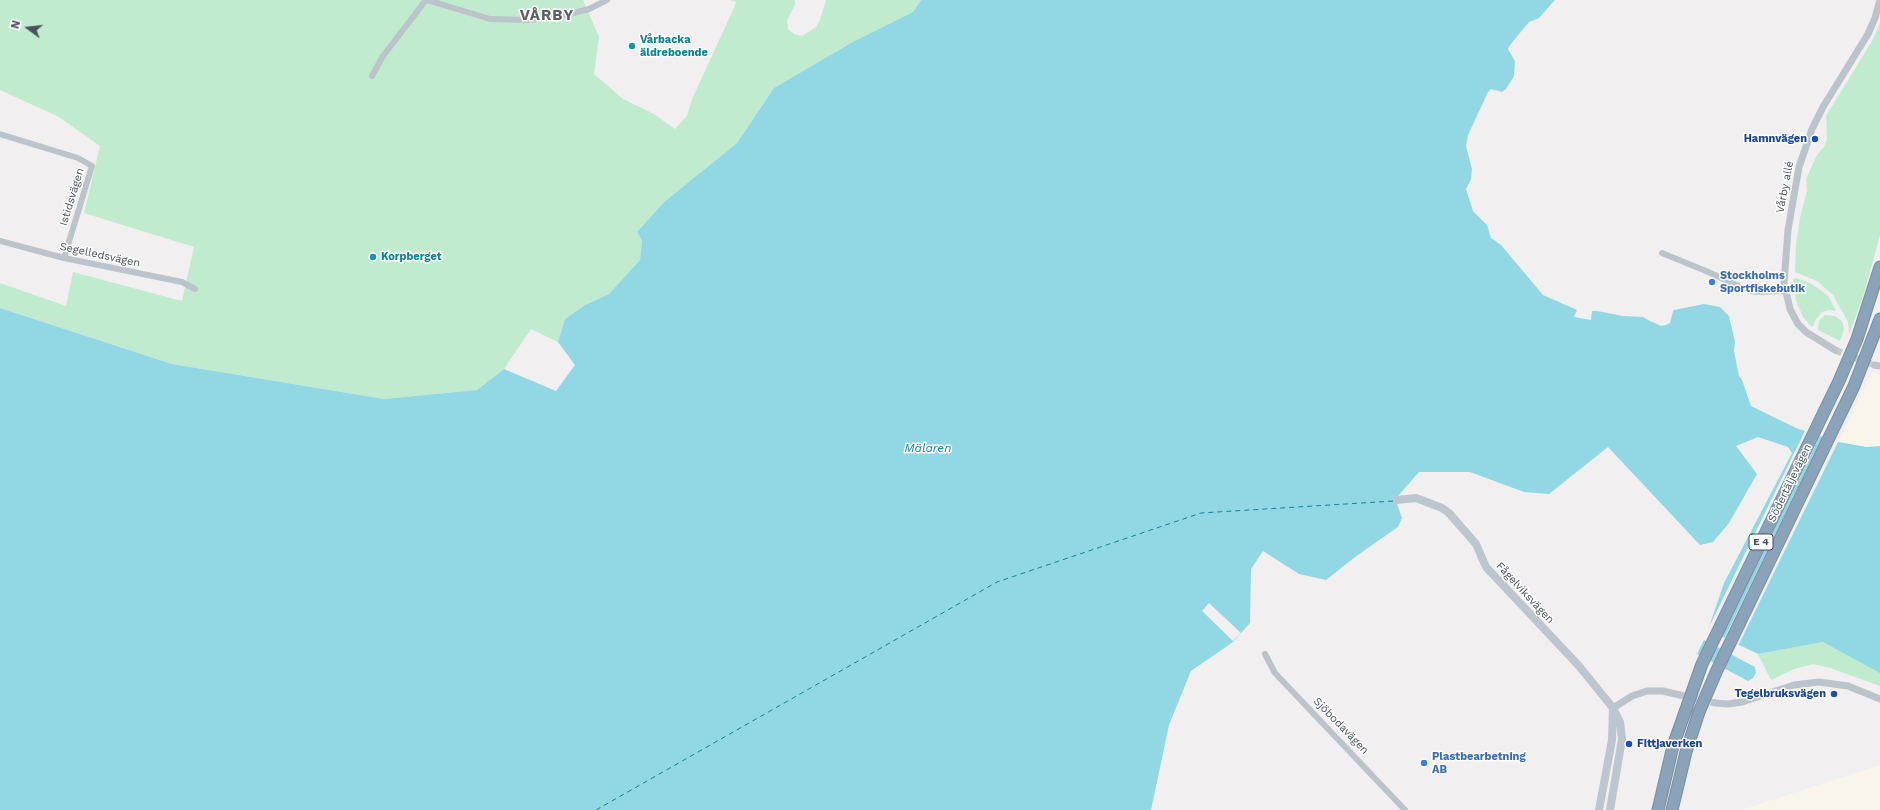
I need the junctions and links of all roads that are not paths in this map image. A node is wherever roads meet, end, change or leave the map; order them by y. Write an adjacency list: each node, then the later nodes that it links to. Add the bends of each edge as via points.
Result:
1 (427, 0): 2 (street, via 490,19 529,20 566,15 589,9); 4 (street, via 383,56)
2 (607, 0)
3 (1880, 0): 11 (street, Vårby allé, via 1868,34 1823,107 1806,145 1799,167 1788,230 1784,264)
4 (372, 76)
5 (0, 134): 8 (street, Istidsvägen, via 78,158 92,166)
6 (0, 241): 8 (street, Segelledsvägen)
7 (1662, 253): 11 (street, via 1747,290)
8 (64, 258): 10 (street, Segelledsvägen, via 182,282)
9 (1880, 267): 23 (highway, Södertäljevägen / E 4, via 1857,339 1702,664 1673,746)
10 (195, 289)
11 (1785, 291): 13 (street, Vårby allé, via 1798,324 1810,336)
12 (1880, 319): 24 (highway, Södertäljevägen / E 4, via 1866,359 1835,428 1717,670 1695,725)
13 (1835, 350)
14 (1397, 500): 19 (main road, Fågelviksvägen, via 1416,498 1450,513 1476,544 1486,567 1579,666)
15 (1265, 654): 20 (street, Sjöbodavägen, via 1276,674)
16 (1680, 694): 19 (street, via 1647,691 1632,696)
17 (1880, 699): 18 (street, via 1848,686 1819,682 1794,685 1742,702)
18 (1715, 703)
19 (1613, 708): 21 (main road, via 1612,740); 22 (main road, Fågelviksvägen, via 1620,722 1622,738)
20 (1405, 810)
21 (1599, 810)
22 (1610, 810)
23 (1658, 810)
24 (1672, 810)

